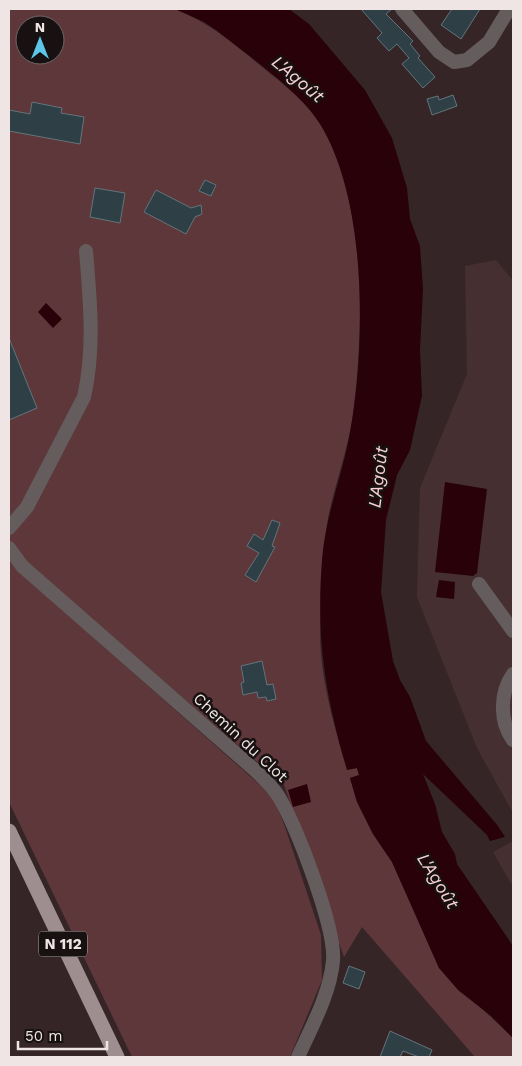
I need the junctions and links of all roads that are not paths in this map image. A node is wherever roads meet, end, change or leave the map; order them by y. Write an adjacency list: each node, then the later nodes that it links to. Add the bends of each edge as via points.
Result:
1 (402, 9): 2 (street, via 439,52 454,62 467,60 489,42)
2 (509, 9)
3 (86, 251): 4 (street, Chemin du Clot, via 91,323 84,397 35,494)
4 (19, 517): 5 (street, Chemin du Clot); 6 (street, Chemin du Clot, via 12,537)
5 (9, 528)
6 (12, 554): 13 (street, Chemin du Clot, via 256,771 279,796 331,930 333,945 333,963 325,991)
7 (479, 584): 8 (street)
8 (513, 631)
9 (513, 674): 10 (street, via 503,701 505,723)
10 (513, 740)
11 (9, 831): 12 (main road, N 112)
12 (117, 1057)
13 (298, 1057)

